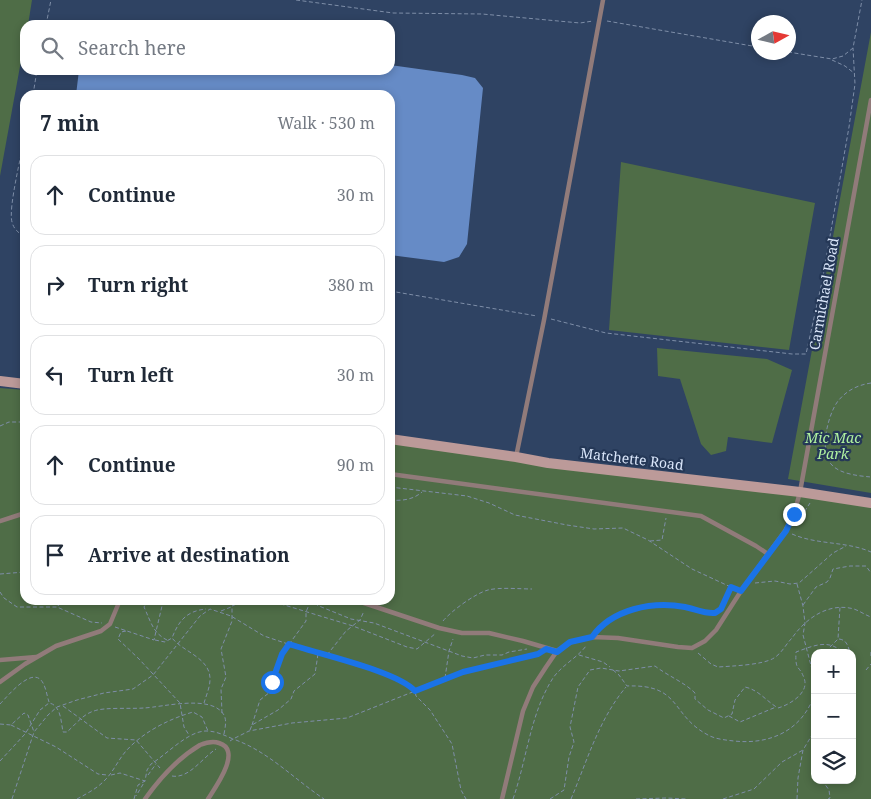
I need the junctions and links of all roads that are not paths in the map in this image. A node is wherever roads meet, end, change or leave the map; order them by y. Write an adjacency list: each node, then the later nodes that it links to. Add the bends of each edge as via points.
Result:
1 (603, 0): 6 (lane)
2 (871, 100): 8 (lane, Carmichael Road)
3 (0, 381): 4 (main road)
4 (20, 383)
5 (395, 440): 6 (main road, Matchette Road)
6 (516, 457): 8 (main road, Matchette Road)
7 (395, 475): 12 (lane, via 701,516)
8 (800, 492): 9 (main road, Matchette Road); 12 (lane, Carmichael Road, via 786,531)
9 (871, 503)
10 (20, 515): 11 (lane)
11 (0, 521)
12 (768, 554): 15 (lane, Carmichael Road, via 716,630 692,648 592,637 570,642)
13 (118, 605): 16 (lane, via 109,625 101,631 56,646)
14 (370, 605): 15 (lane, via 439,628 462,633 490,633)
15 (557, 652): 21 (lane, via 523,711)
16 (38, 656): 17 (lane); 18 (lane)
17 (0, 660)
18 (0, 682)
19 (145, 799): 20 (lane, via 165,773 200,745 217,742 224,746 228,763)
20 (208, 799)
21 (502, 799)

